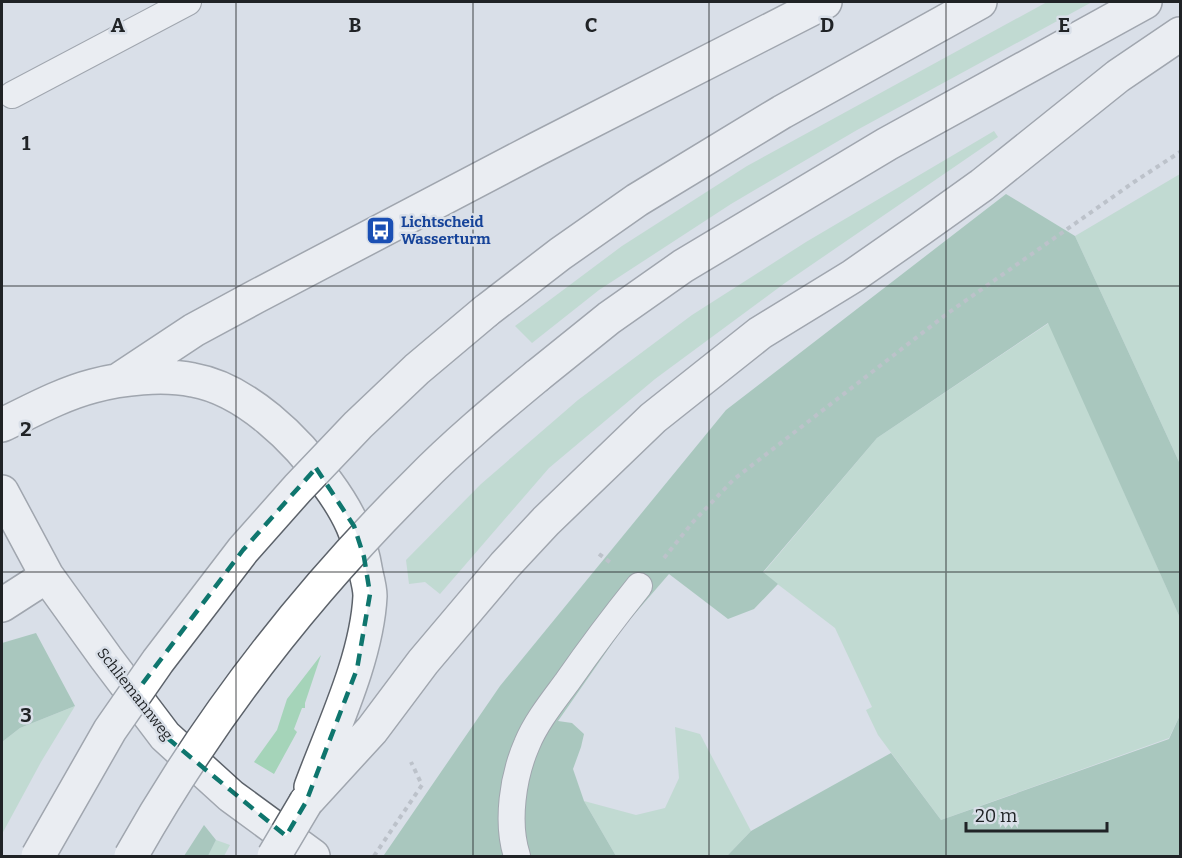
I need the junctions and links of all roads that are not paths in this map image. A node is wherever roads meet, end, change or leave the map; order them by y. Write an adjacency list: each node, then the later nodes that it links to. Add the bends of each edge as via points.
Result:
1 (188, 2): 6 (lane)
2 (825, 2): 7 (main road, via 194,330)
3 (980, 2): 14 (main road, bridge, via 782,112 637,200 560,254 417,369 357,425 243,550 110,730)
4 (1145, 2): 15 (main road, bridge, via 887,144 683,266 609,318 480,424 357,544 290,623 205,735)
5 (1180, 34): 13 (main road, via 1118,76 919,230 760,333 653,418 505,564 372,730)
6 (12, 95)
7 (120, 379): 8 (main road, via 72,393); 13 (main road, via 194,380 238,397 274,423 318,470 354,526 370,594 365,628 357,669)
8 (6, 423)
9 (2, 492): 10 (main road, Schliemannweg)
10 (47, 576): 12 (main road); 17 (main road, Schliemannweg, via 165,736 231,796)
11 (639, 586): 18 (lane, via 580,663 527,743 514,785 512,824)
12 (2, 605)
13 (306, 802): 16 (main road, bridge)
14 (38, 856)
15 (131, 856)
16 (274, 856)
17 (313, 856)
18 (517, 856)

